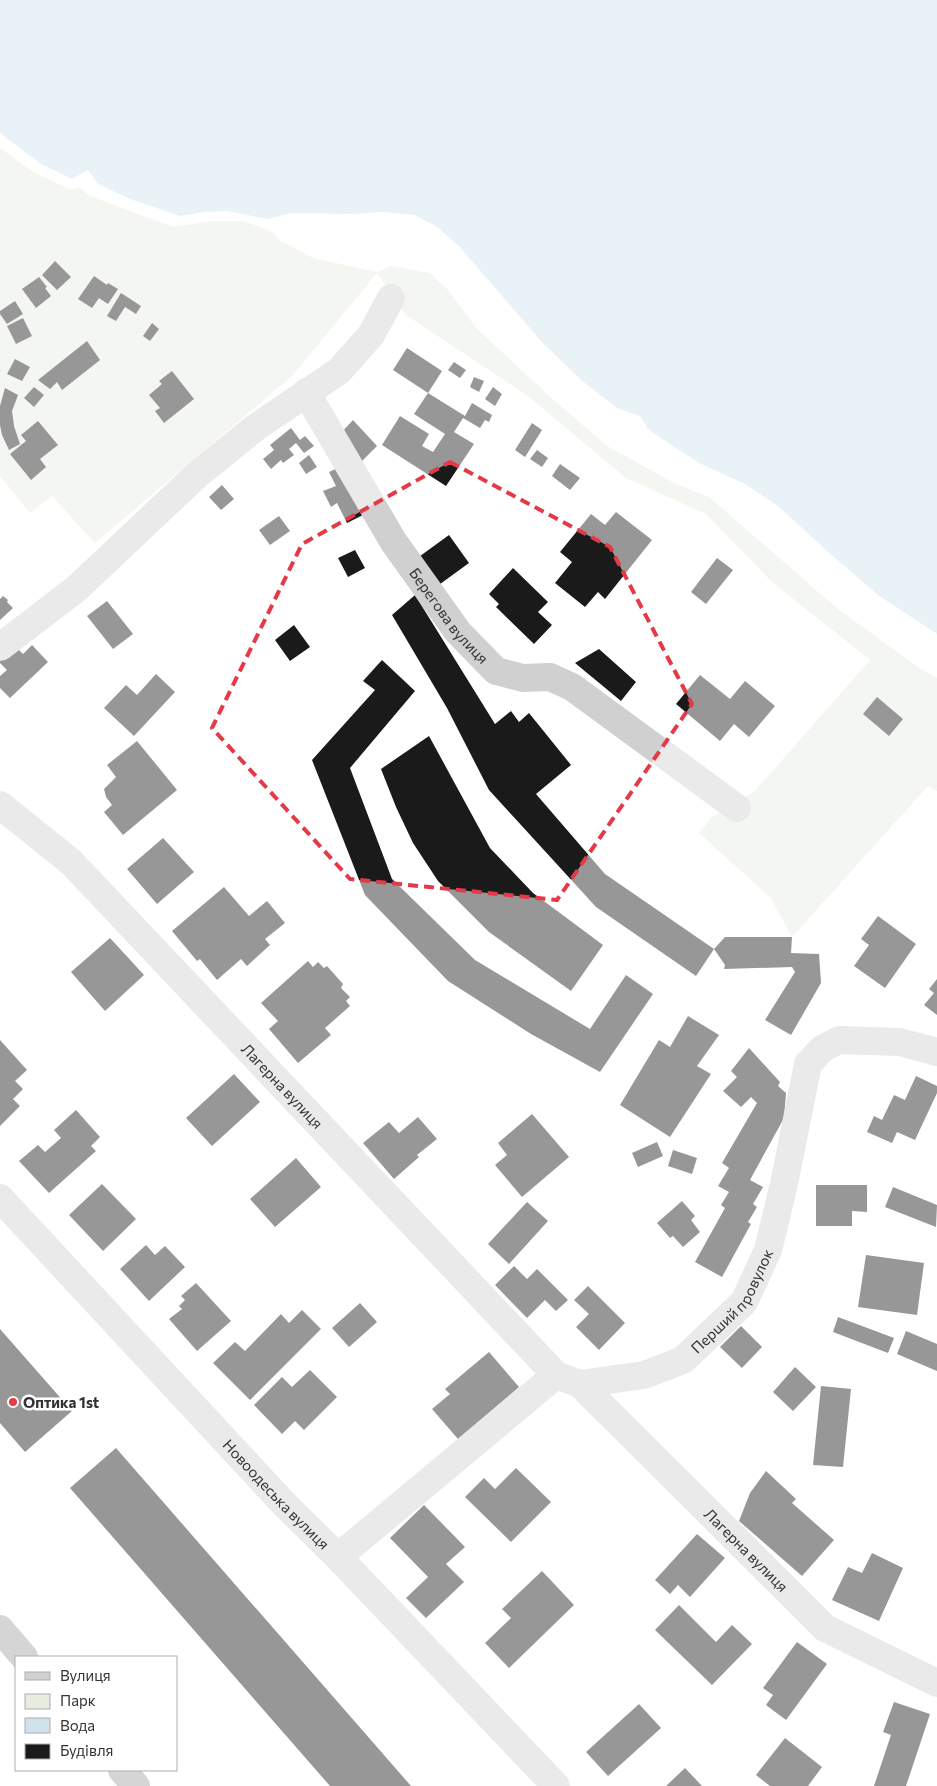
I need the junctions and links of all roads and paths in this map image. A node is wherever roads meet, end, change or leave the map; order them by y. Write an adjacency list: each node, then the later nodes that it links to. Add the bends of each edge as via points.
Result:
1 (391, 298): 2 (street, via 370,335 339,371)
2 (306, 392): 3 (street, via 198,474 76,589); 5 (street, Берегова вулиця, via 392,541 458,632 496,670 522,678 550,677 572,687)
3 (0, 647)
4 (0, 805): 8 (street, Лагерна вулиця, via 71,862)
5 (737, 808)
6 (937, 1052): 8 (street, Перший провулок, via 900,1042 839,1040 822,1049 808,1064 768,1250 744,1302 683,1360 644,1375)
7 (0, 1198): 9 (street, Новоодеська вулиця, via 286,1507)
8 (568, 1380): 9 (street); 12 (street, Лагерна вулиця, via 825,1628)
9 (338, 1557): 15 (street, Новоодеська вулиця)
10 (0, 1629): 11 (highway)
11 (23, 1656)
12 (937, 1683)
13 (123, 1771): 14 (highway)
14 (136, 1786)
15 (556, 1786)

